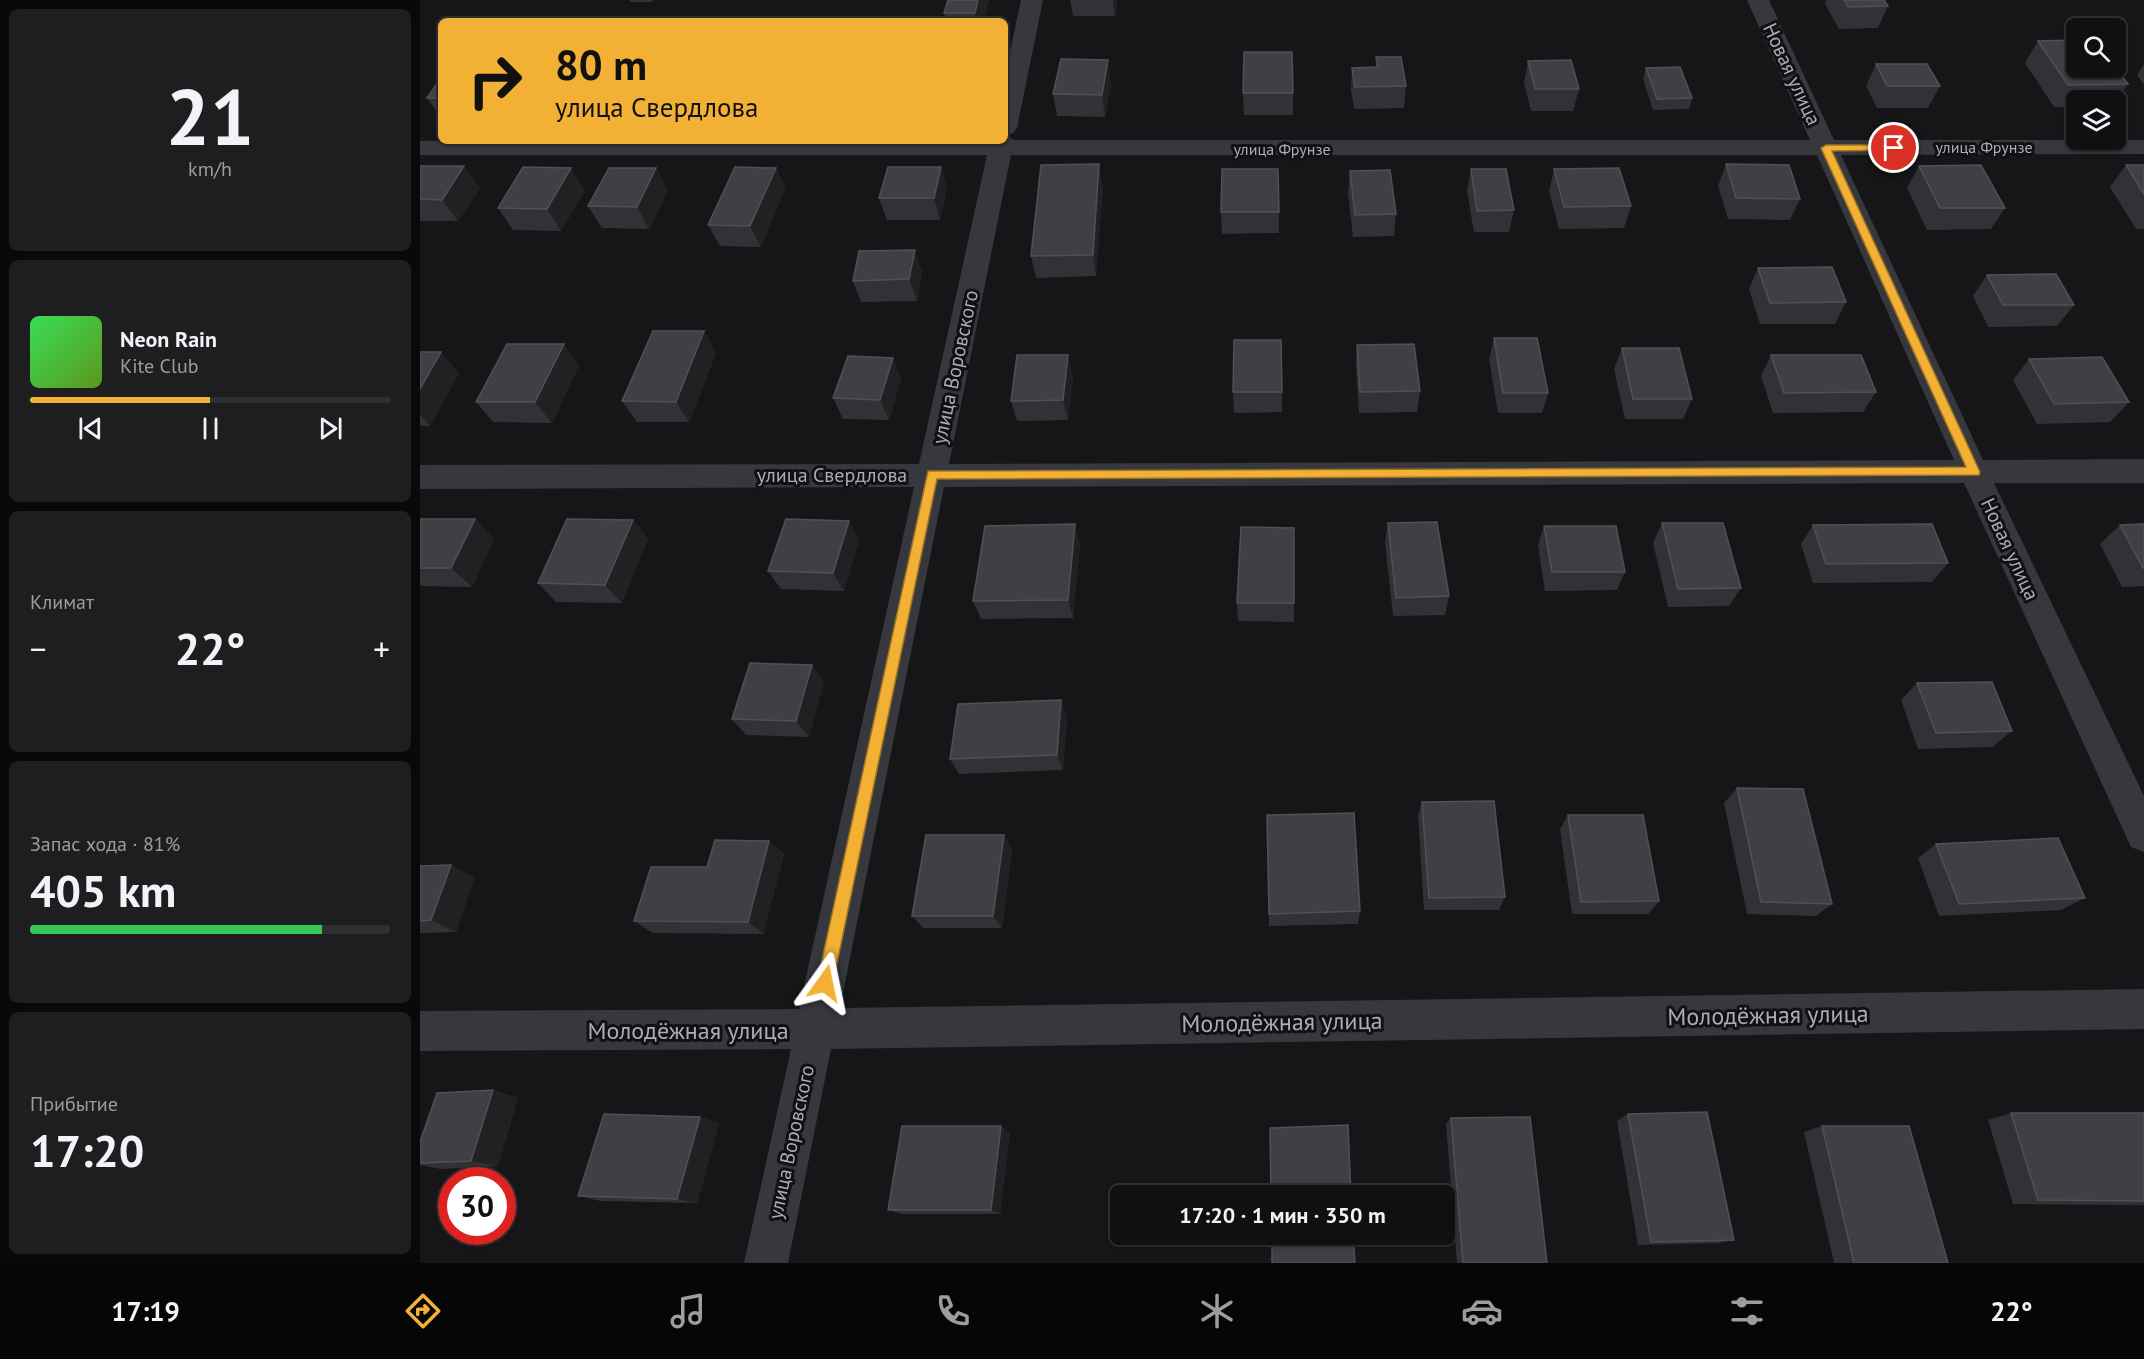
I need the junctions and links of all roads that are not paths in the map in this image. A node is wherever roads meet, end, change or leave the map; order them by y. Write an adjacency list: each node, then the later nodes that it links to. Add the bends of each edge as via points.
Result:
1 (1032, 0): 3 (street, улица Воровского)
2 (1758, 0): 9 (street, Новая улица)
3 (1008, 115)
4 (1008, 139): 9 (street, улица Фрунзе)
5 (679, 144): 8 (street, улица Фрунзе)
6 (1002, 144): 12 (street, улица Воровского)
7 (2144, 147): 9 (street, улица Фрунзе)
8 (420, 148)
9 (1826, 148): 11 (street, Новая улица)
10 (2144, 471): 11 (street, улица Свердлова)
11 (1974, 472): 12 (street, улица Свердлова); 14 (street, Новая улица)
12 (932, 474): 13 (street, улица Свердлова); 16 (street, улица Воровского)
13 (420, 477)
14 (2144, 835)
15 (2144, 1009): 16 (street, Молодёжная улица)
16 (815, 1029): 17 (street, Молодёжная улица); 18 (street, улица Воровского)
17 (420, 1031)
18 (766, 1263)

